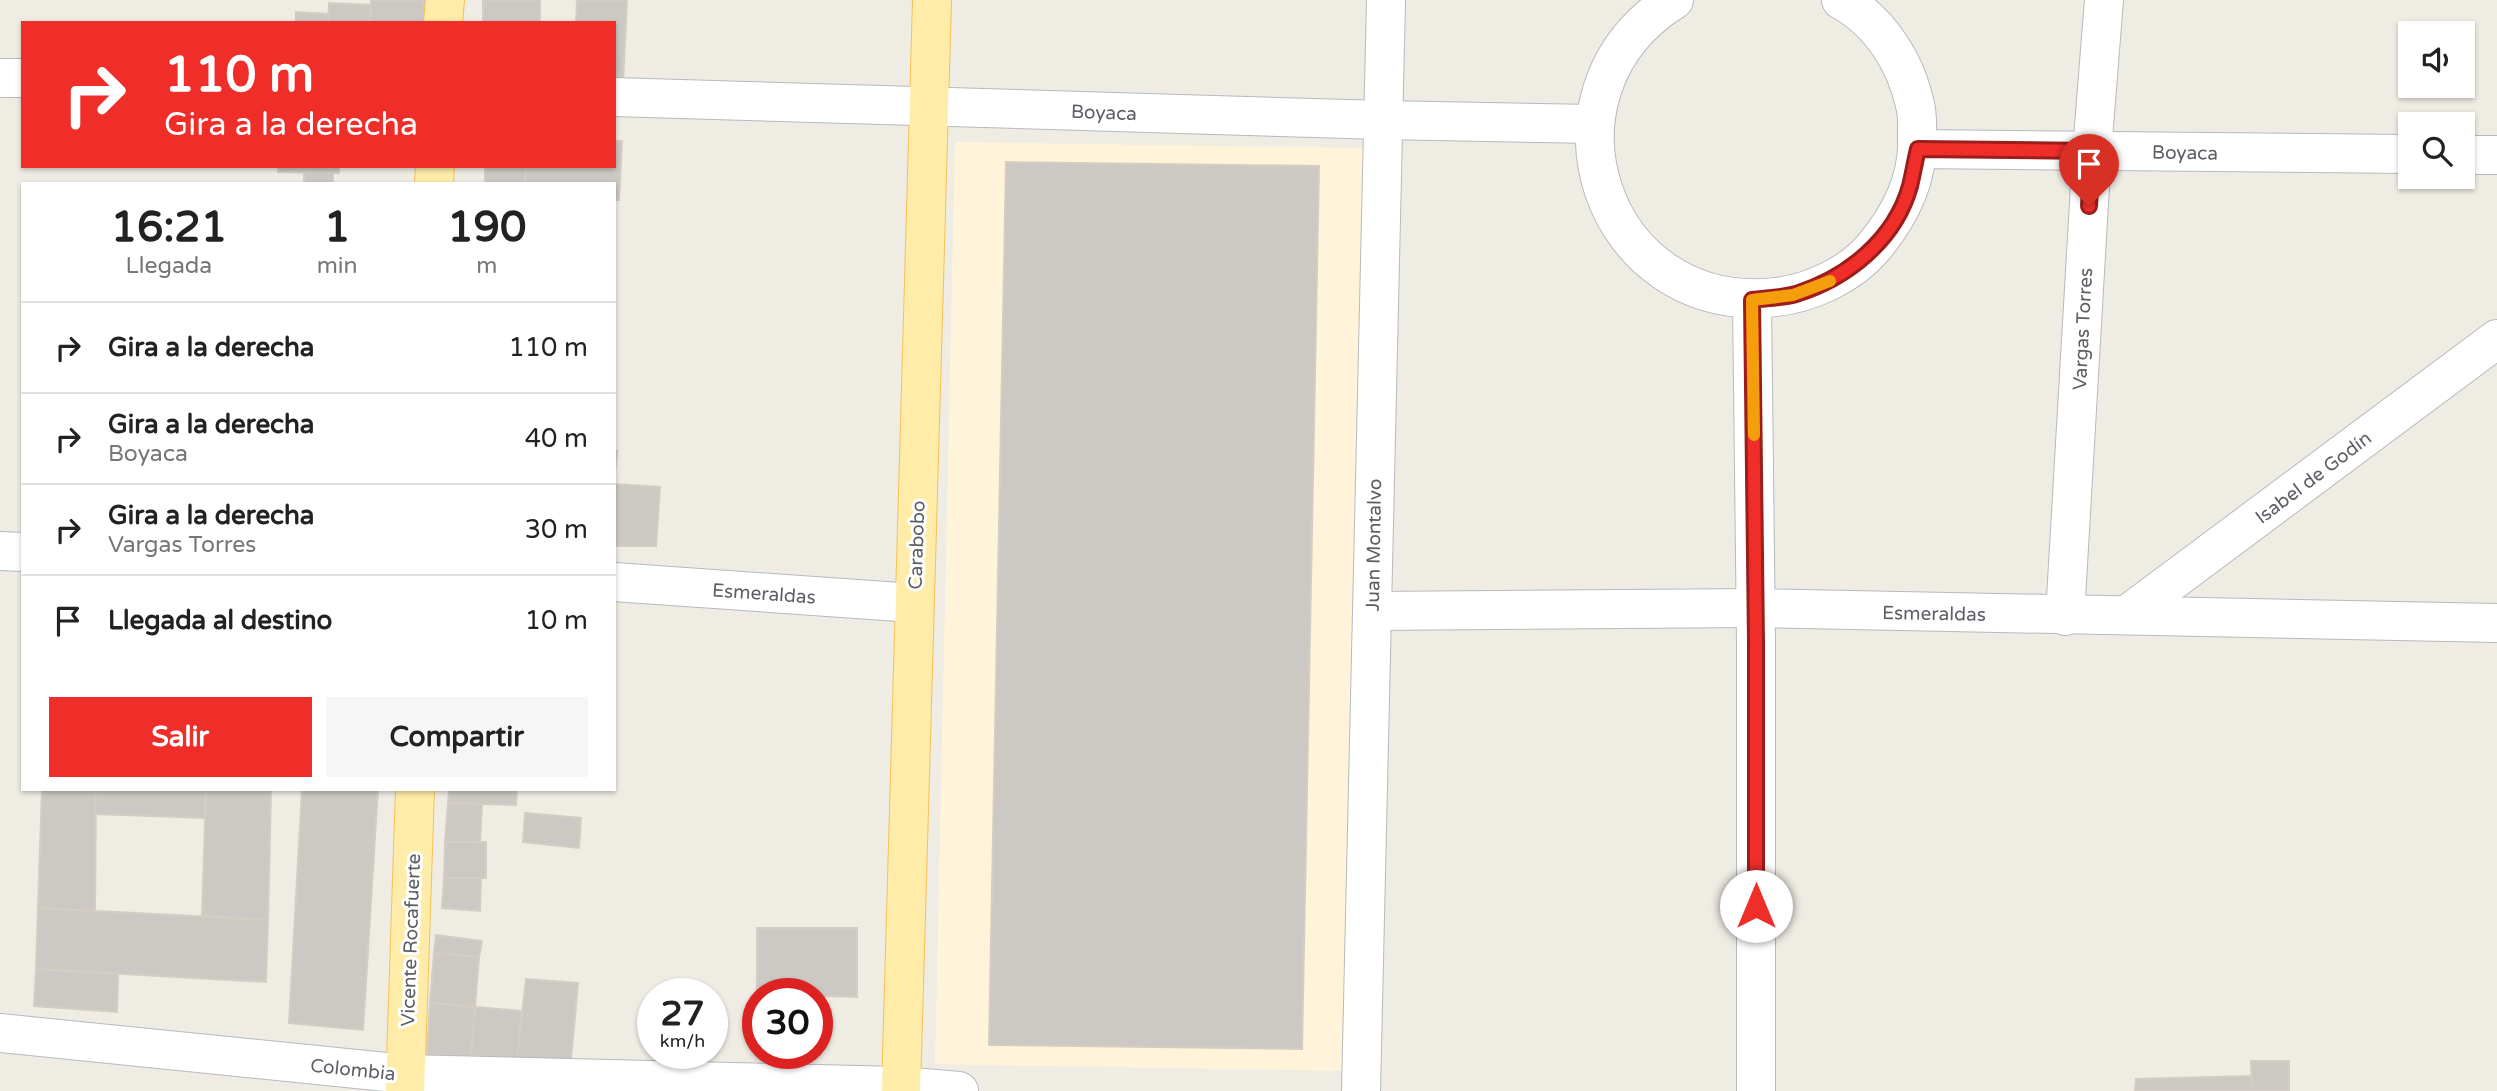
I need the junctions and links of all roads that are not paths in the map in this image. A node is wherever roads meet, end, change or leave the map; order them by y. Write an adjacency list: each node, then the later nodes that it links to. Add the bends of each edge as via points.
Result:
1 (445, 0): 7 (main road)
2 (932, 0): 11 (main road, Carabobo)
3 (1386, 0): 12 (street, Juan Montalvo)
4 (1674, 0): 13 (street, via 1653,13 1624,44 1604,82)
5 (1841, 0): 14 (street, via 1881,33 1903,68 1916,107)
6 (2104, 0): 15 (street, Vargas Torres)
7 (443, 21)
8 (0, 78): 9 (street)
9 (21, 78)
10 (616, 97): 11 (street, Boyaca)
11 (929, 107): 12 (street, Boyaca); 24 (main road, Carabobo)
12 (1382, 120): 13 (street, Boyaca); 26 (street, Juan Montalvo)
13 (1594, 124): 19 (street, via 1596,167 1610,210 1635,246 1669,275 1709,293)
14 (1918, 149): 15 (street, Boyaca); 19 (street, via 1910,189 1892,226 1865,257 1832,280 1793,295)
15 (2092, 151): 16 (street, Boyaca); 28 (street, Vargas Torres)
16 (2398, 154)
17 (2475, 155): 18 (street)
18 (2497, 155)
19 (1752, 300): 25 (street)
20 (2497, 339): 27 (street, Isabel de Godín)
21 (0, 551): 22 (street)
22 (21, 552)
23 (616, 582): 24 (street, Esmeraldas)
24 (915, 603): 33 (main road, Carabobo)
25 (1755, 608): 26 (street, Esmeraldas); 28 (street, Esmeraldas); 36 (street)
26 (1372, 611): 35 (street, Juan Montalvo)
27 (2128, 614): 28 (street, Esmeraldas); 29 (street, Esmeraldas)
28 (2065, 616)
29 (2497, 624)
30 (415, 791): 32 (main road, Vicente Rocafuerte)
31 (0, 1033): 32 (street, Colombia)
32 (405, 1082): 33 (street, Colombia)
33 (901, 1088): 34 (street, Colombia)
34 (960, 1091)
35 (1362, 1091)
36 (1756, 1091)

